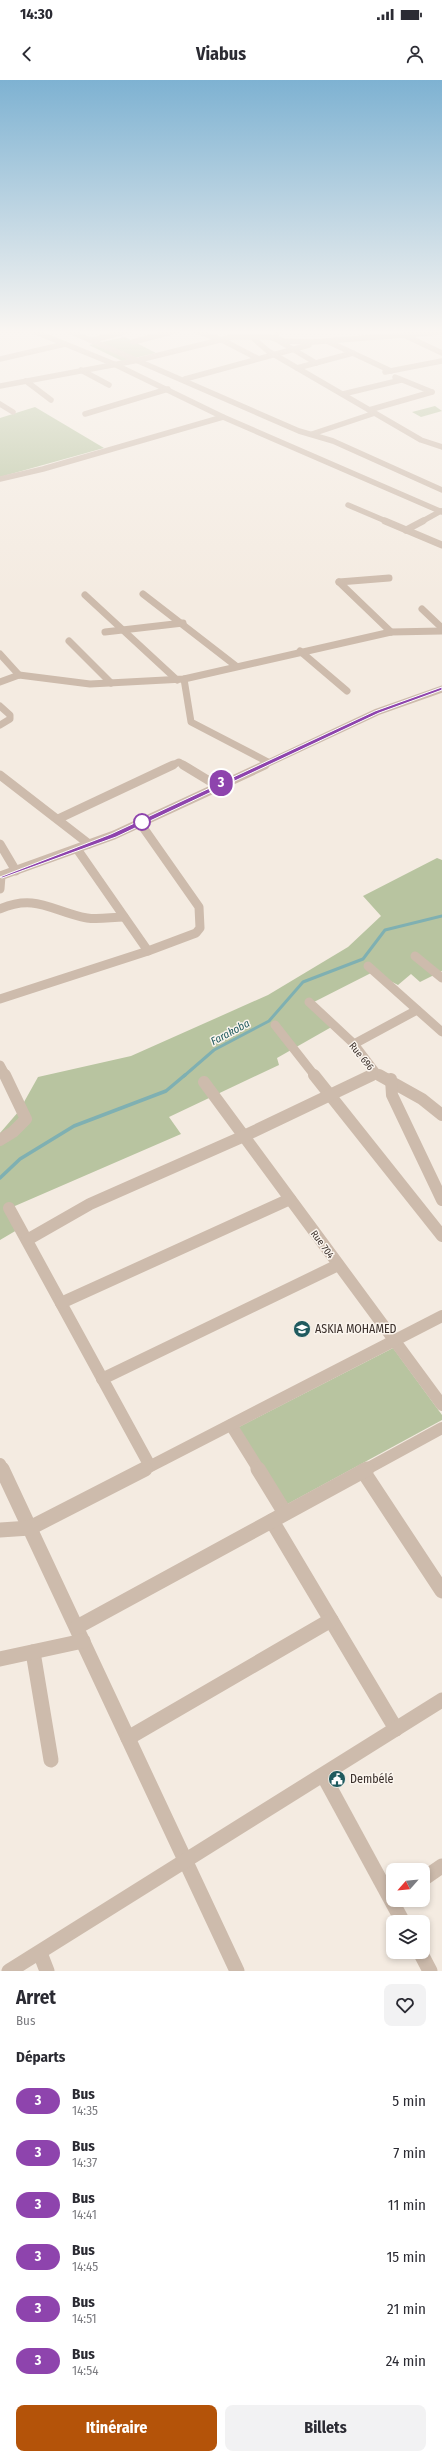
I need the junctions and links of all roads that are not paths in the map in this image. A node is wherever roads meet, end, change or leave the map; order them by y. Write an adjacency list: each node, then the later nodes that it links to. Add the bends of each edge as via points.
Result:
1 (219, 418): 8 (street)
2 (226, 418): 11 (street)
3 (276, 418): 6 (street)
4 (355, 418): 6 (street)
5 (383, 418): 7 (street, via 421,440)
6 (312, 434): 9 (street)
7 (441, 446)
8 (0, 479)
9 (442, 490)
10 (348, 505): 12 (street)
11 (441, 511): 12 (street)
12 (406, 530): 13 (street)
13 (442, 545)
14 (389, 578): 22 (street, via 340,582)
15 (143, 594): 18 (street)
16 (85, 595): 20 (street)
17 (422, 609): 19 (street)
18 (183, 623): 20 (street); 26 (street)
19 (442, 629): 22 (street)
20 (123, 630): 21 (street); 28 (street)
21 (105, 632)
22 (391, 632): 24 (street)
23 (69, 641): 30 (street)
24 (300, 651): 26 (street); 32 (street)
25 (0, 654): 27 (street)
26 (236, 666): 28 (street)
27 (20, 675): 29 (street); 30 (street, via 90,684)
28 (180, 679): 30 (street); 35 (street, via 190,722)
29 (0, 682)
30 (111, 683)
31 (442, 689): 35 (street, via 377,712)
32 (347, 691)
33 (0, 706): 34 (street, via 10,715 10,720)
34 (0, 725)
35 (268, 762): 37 (street)
36 (0, 775): 38 (street)
37 (216, 785): 38 (street, via 178,762); 39 (street)
38 (58, 819): 41 (street)
39 (140, 823): 41 (street); 48 (street, via 199,907 200,917 200,928 196,933)
40 (0, 844): 43 (street)
41 (89, 844): 42 (street)
42 (77, 849): 43 (street); 47 (street)
43 (16, 871): 44 (street)
44 (1, 876): 45 (street)
45 (0, 889)
46 (0, 909): 47 (street, via 10,903 35,901 88,918)
47 (124, 917): 48 (street)
48 (148, 951): 52 (street)
49 (415, 956): 51 (street)
50 (368, 966): 54 (street)
51 (442, 978)
52 (0, 999)
53 (309, 1002): 57 (street, Rue 696)
54 (416, 1010): 56 (street); 57 (street)
55 (275, 1025): 62 (street)
56 (442, 1032)
57 (354, 1044): 59 (street, Rue 696)
58 (0, 1065): 65 (street, via 26,1118 13,1132)
59 (376, 1073): 60 (street, Rue 696); 62 (street)
60 (391, 1079): 63 (street, Rue 696); 67 (street, via 392,1095)
61 (204, 1082): 64 (street, Rue 704)
62 (330, 1093): 64 (street); 69 (street)
63 (442, 1115)
64 (244, 1136): 66 (street, Rue 704); 70 (street, via 90,1204)
65 (0, 1140)
66 (290, 1199): 71 (street, Rue 704); 72 (street)
67 (442, 1200)
68 (9, 1208): 70 (street)
69 (442, 1236)
70 (27, 1240): 72 (street)
71 (338, 1265): 74 (street, Rue 704); 75 (street)
72 (61, 1303): 75 (street)
73 (442, 1316): 74 (street)
74 (394, 1341): 76 (street, Rue 704); 77 (street)
75 (102, 1379): 80 (street)
76 (442, 1405)
77 (231, 1425): 80 (street); 82 (street)
78 (442, 1428): 81 (street)
79 (0, 1464): 84 (street)
80 (150, 1466): 84 (street)
81 (363, 1471): 82 (street); 86 (street)
82 (285, 1513): 83 (street)
83 (272, 1521): 87 (street); 88 (street)
84 (30, 1528): 85 (street); 88 (street)
85 (0, 1530)
86 (442, 1591)
87 (331, 1620): 92 (street); 93 (street)
88 (80, 1634): 89 (street); 93 (street)
89 (33, 1652): 90 (street); 94 (street)
90 (0, 1659)
91 (442, 1700): 92 (street)
92 (396, 1729): 95 (street)
93 (128, 1738): 96 (street)
94 (51, 1760)
95 (323, 1776): 96 (street); 99 (street)
96 (186, 1862): 100 (street); 104 (street)
97 (442, 1866): 98 (street)
98 (430, 1874)
99 (386, 1889)
100 (40, 1954): 102 (street); 103 (street)
101 (424, 1959): 105 (street)
102 (9, 1971)
103 (47, 1971)
104 (236, 1971)
105 (430, 1971)

